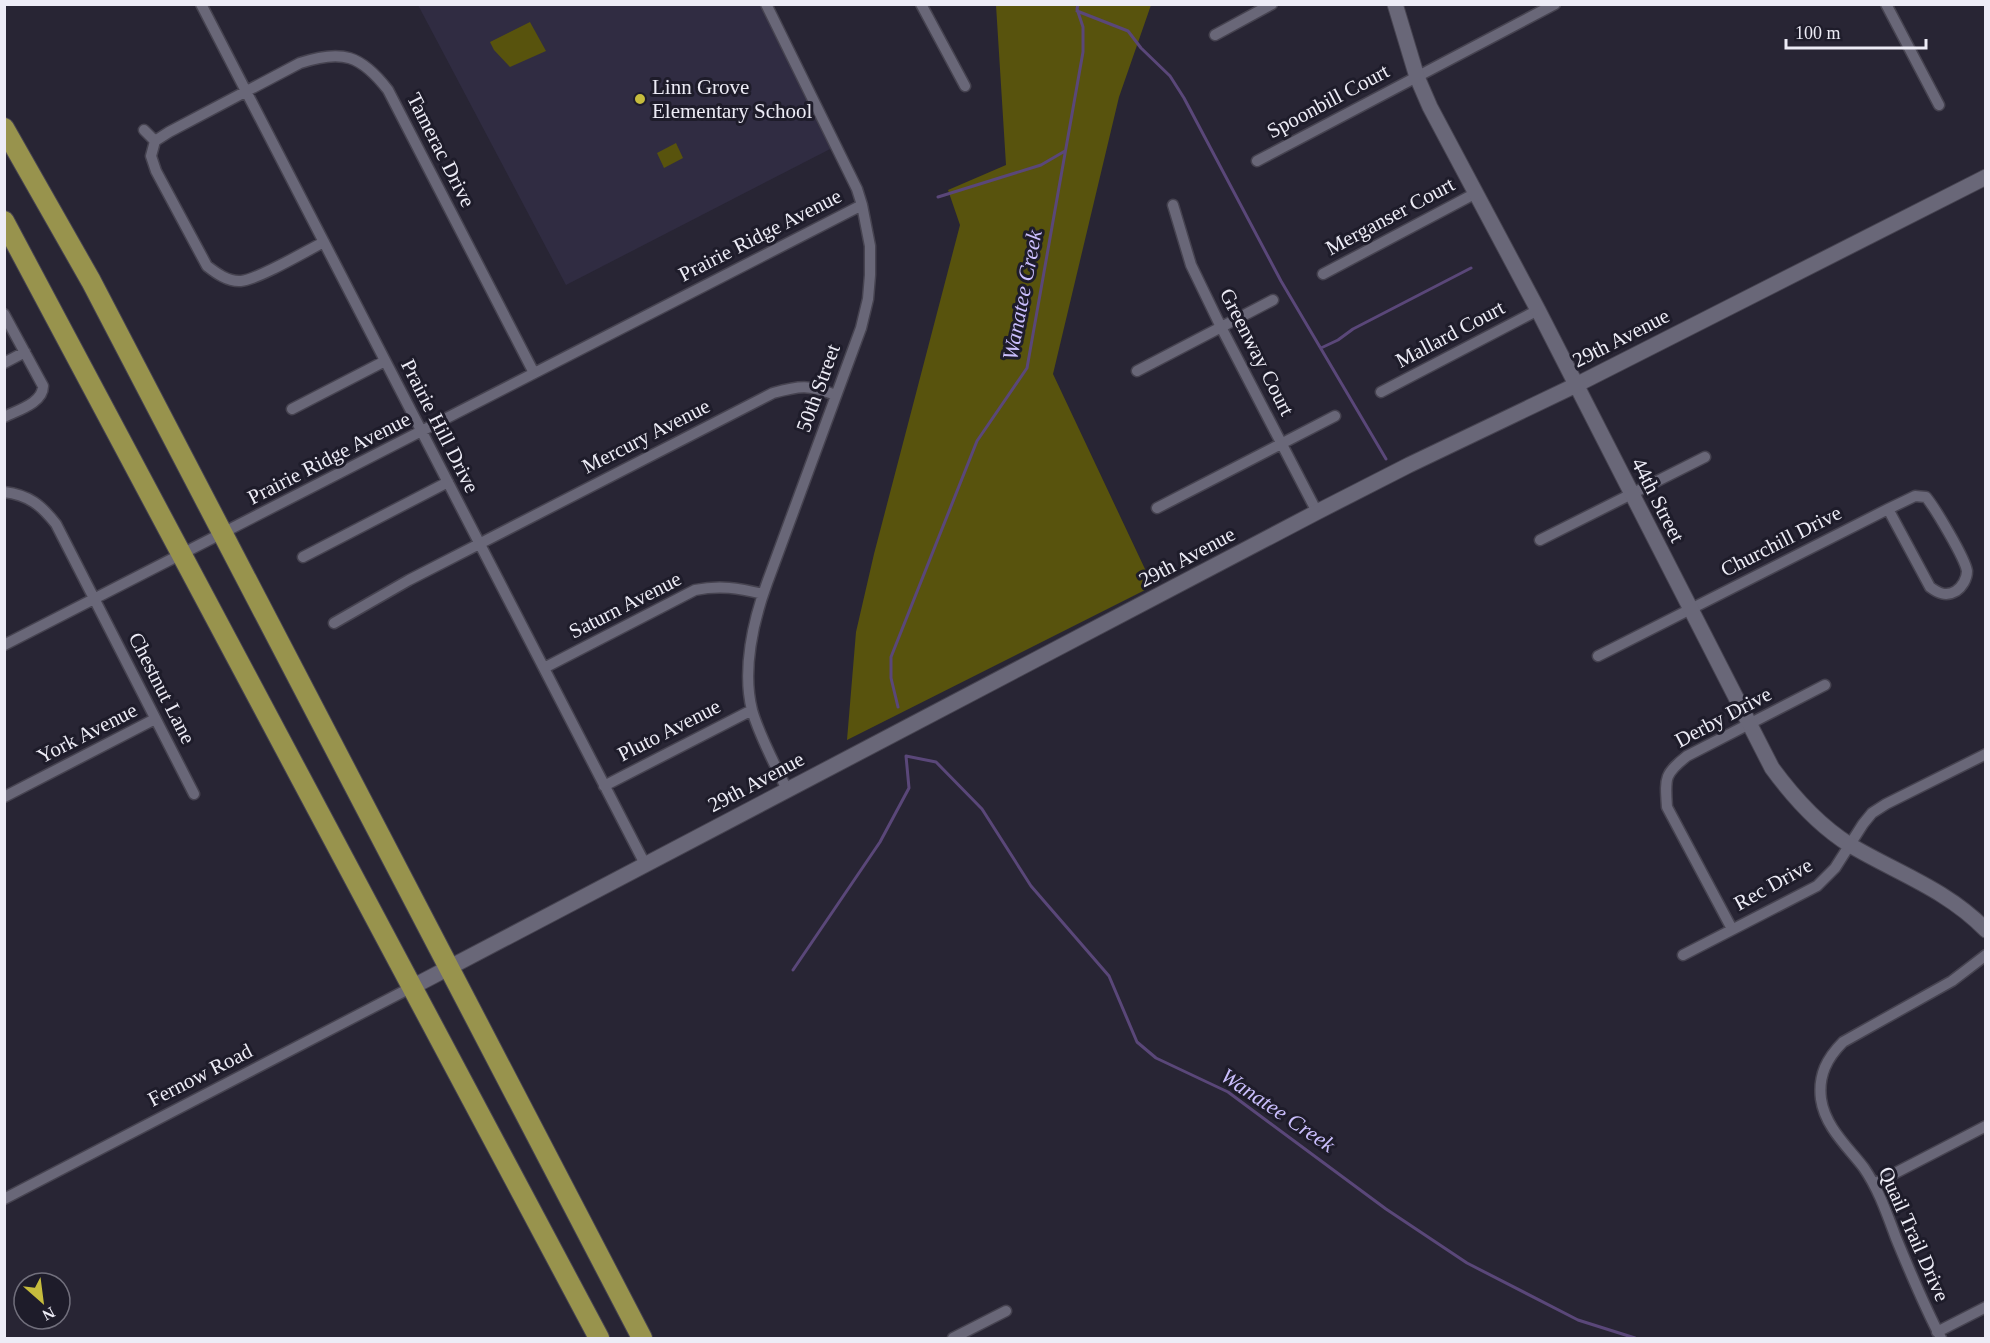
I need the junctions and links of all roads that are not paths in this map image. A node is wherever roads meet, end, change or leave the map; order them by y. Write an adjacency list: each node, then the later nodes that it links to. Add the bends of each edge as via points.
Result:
1 (201, 4): 11 (street, Prairie Hill Drive)
2 (766, 4): 19 (street, 50th Street)
3 (921, 4): 10 (street)
4 (1272, 4): 8 (street)
5 (1395, 4): 9 (street, 44th Street)
6 (1555, 4): 9 (street, Spoonbill Court)
7 (1886, 4): 12 (street)
8 (1215, 35)
9 (1416, 77): 16 (street, Spoonbill Court); 18 (street, 44th Street)
10 (964, 86)
11 (246, 92): 15 (street, Tamerac Drive); 22 (street, Prairie Hill Drive); 32 (street, Tamerac Drive, via 318,57 340,56 360,61 376,74 388,90)
12 (1940, 105)
13 (4, 128): 48 (highway, via 91,281)
14 (144, 130): 15 (street)
15 (155, 141): 22 (street, via 151,156 156,171 207,266 220,276 249,279)
16 (1257, 160)
17 (1986, 177): 33 (street, 29th Avenue)
18 (1476, 193): 23 (street, Merganser Court); 25 (street, 44th Street)
19 (862, 205): 32 (street, Prairie Ridge Avenue); 35 (street, 50th Street, via 870,246 868,299)
20 (1173, 205): 27 (street, Greenway Court, via 1191,265)
21 (4, 221): 51 (highway)
22 (324, 242): 29 (street, Prairie Hill Drive)
23 (1323, 274)
24 (1273, 300): 27 (street)
25 (1538, 310): 33 (street, 44th Street); 34 (street, Mallard Court)
26 (4, 314): 28 (street)
27 (1221, 327): 31 (street); 40 (street, Greenway Court)
28 (25, 352): 30 (street); 38 (street, via 43,392 40,399)
29 (385, 361): 36 (street); 39 (street, Prairie Hill Drive)
30 (4, 363)
31 (1137, 371)
32 (534, 373): 39 (street, Prairie Ridge Avenue)
33 (1576, 385): 44 (street, 44th Street); 47 (street, 29th Avenue)
34 (1381, 392)
35 (836, 395): 50 (street, Mercury Avenue, via 798,386 773,393); 53 (street, 50th Street)
36 (292, 409)
37 (1335, 416): 40 (street)
38 (4, 417)
39 (422, 432): 42 (street, Prairie Hill Drive); 48 (street, Prairie Ridge Avenue)
40 (1282, 444): 45 (street); 47 (street, Greenway Court)
41 (1705, 457): 44 (street)
42 (448, 482): 50 (street, Prairie Hill Drive); 52 (street)
43 (4, 492): 54 (street, Chestnut Lane, via 20,494 44,509 56,524)
44 (1632, 494): 49 (street); 55 (street, 44th Street)
45 (1157, 508)
46 (1888, 509): 46 (street, Churchill Drive, via 1930,587 1938,593 1957,590 1965,582 1964,561 1926,497 1915,496); 55 (street, Churchill Drive)
47 (1317, 512): 66 (street, 29th Avenue)
48 (224, 534): 51 (street, Prairie Ridge Avenue); 75 (highway)
49 (1540, 540)
50 (479, 544): 56 (street, Mercury Avenue); 59 (street, Prairie Hill Drive)
51 (181, 556): 54 (street, Prairie Ridge Avenue); 76 (highway)
52 (303, 557)
53 (763, 594): 59 (street, Saturn Avenue, via 714,586 695,590); 61 (street, 50th Street, via 754,624 748,683)
54 (95, 599): 57 (street, Prairie Ridge Avenue); 62 (street, Chestnut Lane)
55 (1690, 609): 58 (street, Churchill Drive); 63 (street, 44th Street)
56 (334, 623)
57 (4, 645)
58 (1598, 656)
59 (544, 668): 65 (street, Prairie Hill Drive)
60 (1825, 686): 63 (street, Derby Drive)
61 (752, 710): 65 (street, Pluto Avenue); 66 (street, 50th Street)
62 (155, 719): 67 (street, Chestnut Lane); 68 (street, York Avenue)
63 (1749, 724): 69 (street, 44th Street, via 1772,768 1792,795); 71 (street, Derby Drive, via 1687,756 1671,769 1665,784 1666,807)
64 (1986, 754): 69 (street, Rec Drive, via 1872,813)
65 (604, 786): 70 (street, Prairie Hill Drive)
66 (787, 790): 70 (street, 29th Avenue)
67 (194, 794)
68 (4, 797)
69 (1850, 845): 71 (street, Rec Drive, via 1817,886); 72 (street, 44th Street, via 1953,901)
70 (645, 864): 75 (street, 29th Avenue)
71 (1732, 929): 73 (street, Rec Drive)
72 (1986, 930)
73 (1683, 955)
74 (1986, 955): 78 (street, Quail Trail Drive, via 1952,981 1858,1032 1830,1055 1821,1088 1824,1111)
75 (449, 967): 76 (street, 29th Avenue); 84 (highway)
76 (414, 986): 79 (street, Fernow Road); 83 (highway)
77 (1986, 1126): 78 (street)
78 (1874, 1184): 82 (street, Quail Trail Drive)
79 (4, 1199)
80 (1986, 1307): 82 (street)
81 (1006, 1311): 85 (street)
82 (1939, 1335)
83 (599, 1338)
84 (642, 1338)
85 (953, 1338)

